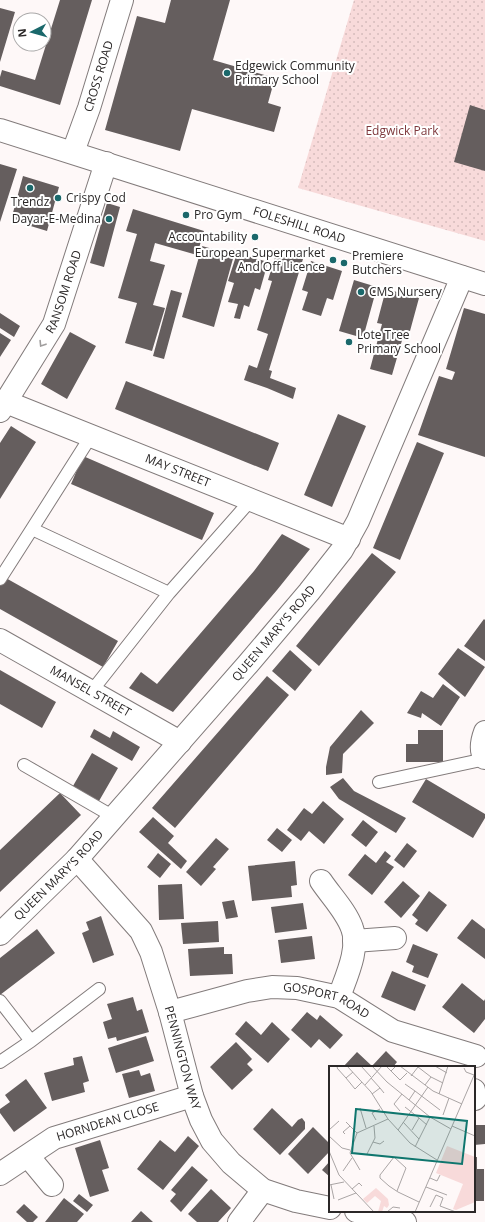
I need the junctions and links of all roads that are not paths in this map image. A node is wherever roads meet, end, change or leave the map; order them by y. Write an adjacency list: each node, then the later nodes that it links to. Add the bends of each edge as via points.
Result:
1 (122, 0): 3 (street, CROSS ROAD)
2 (0, 130): 3 (street, FOLESHILL ROAD)
3 (73, 152): 4 (street, FOLESHILL ROAD)
4 (106, 163): 5 (street, FOLESHILL ROAD); 7 (street, RANSOM ROAD, one-way to 7, via 54,324)
5 (462, 277): 6 (street, FOLESHILL ROAD); 11 (street, QUEEN MARY'S ROAD)
6 (485, 284)
7 (3, 407): 8 (street, MAY STREET)
8 (91, 436): 9 (street, MAY STREET); 10 (lane)
9 (251, 500): 11 (street, MAY STREET); 13 (lane)
10 (32, 529): 12 (lane); 13 (lane)
11 (349, 539): 17 (street, QUEEN MARY'S ROAD, via 309,592)
12 (0, 579)
13 (169, 593): 15 (lane)
14 (0, 640): 15 (street, MANSEL STREET)
15 (90, 692): 17 (street, MANSEL STREET)
16 (485, 732): 18 (street, via 482,744)
17 (180, 742): 21 (street, QUEEN MARY'S ROAD)
18 (485, 759): 20 (lane)
19 (24, 765): 21 (lane)
20 (379, 782)
21 (114, 818): 22 (street, QUEEN MARY'S ROAD)
22 (77, 859): 24 (street, QUEEN MARY'S ROAD); 30 (street, PENNINGTON WAY, via 141,931 151,952)
23 (321, 881): 26 (street, via 345,914)
24 (0, 934)
25 (395, 938): 26 (street)
26 (354, 941): 28 (street, via 352,958)
27 (100, 989): 31 (lane)
28 (339, 997): 30 (street, GOSPORT ROAD, via 297,988 272,987 247,991); 32 (street, GOSPORT ROAD, via 393,1031)
29 (0, 1001): 31 (lane)
30 (170, 1012): 34 (street, PENNINGTON WAY)
31 (31, 1041): 33 (lane)
32 (478, 1056)
33 (0, 1062)
34 (192, 1096): 35 (street, HORNDEAN CLOSE, via 54,1138); 38 (street, PENNINGTON WAY, via 212,1140 231,1163)
35 (28, 1156): 36 (street, HORNDEAN CLOSE); 37 (street)
36 (0, 1174)
37 (52, 1185)
38 (263, 1190): 39 (street, PENNINGTON WAY, via 296,1201); 41 (street)
39 (329, 1208)
40 (364, 1212): 42 (street, via 386,1215)
41 (239, 1222)
42 (405, 1222)

